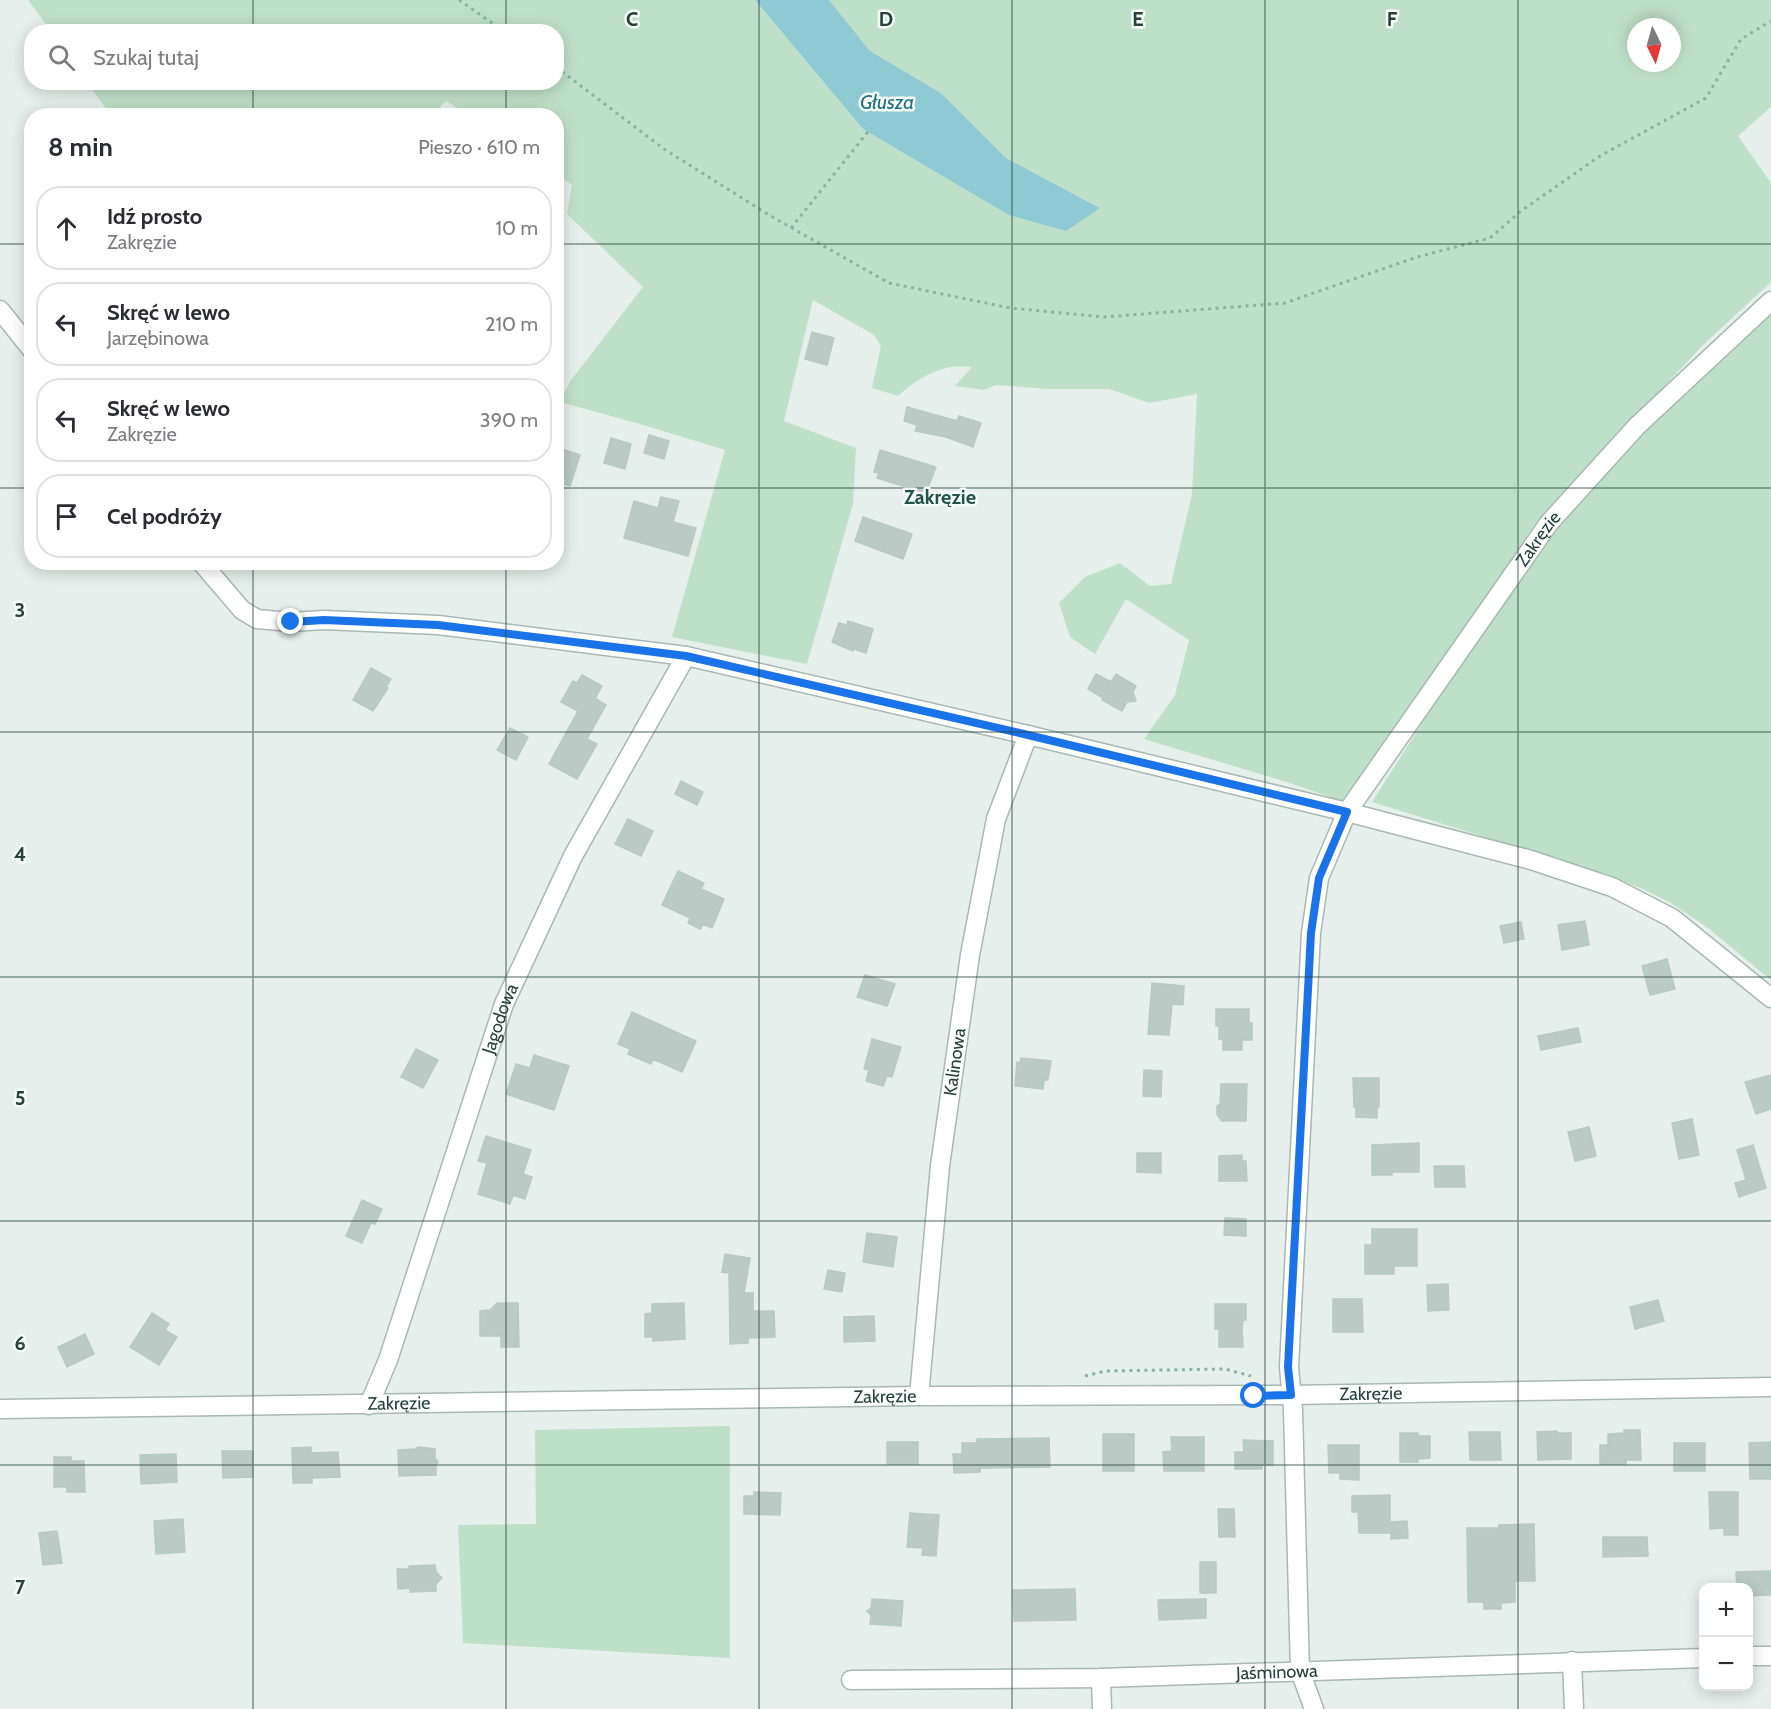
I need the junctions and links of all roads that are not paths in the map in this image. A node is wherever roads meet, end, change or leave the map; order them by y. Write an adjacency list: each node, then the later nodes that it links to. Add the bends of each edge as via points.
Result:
1 (1771, 301): 7 (street, Zakręzie, via 1637,426 1549,524)
2 (0, 310): 3 (street)
3 (24, 340)
4 (208, 570): 5 (street, via 242,610 257,619 438,625)
5 (686, 656): 6 (street); 12 (street, Jagodowa, via 573,856 504,1004 388,1360)
6 (1028, 735): 7 (street); 11 (street, Kalinowa, via 996,819 970,955 940,1166)
7 (1347, 812): 8 (street, via 1531,860 1612,886 1672,918); 10 (street, Zakręzie, via 1319,878 1311,933 1288,1367)
8 (1771, 998)
9 (1771, 1387): 10 (street, Zakręzie)
10 (1291, 1395): 11 (street, Zakręzie); 18 (street, Zakręzie)
11 (919, 1396): 12 (street, Zakręzie)
12 (369, 1405): 13 (street, Zakręzie)
13 (0, 1409)
14 (1753, 1656): 15 (street)
15 (1771, 1656)
16 (1699, 1658): 17 (street, Jaśminowa)
17 (1572, 1661): 18 (street, Jaśminowa); 23 (street)
18 (1300, 1671): 19 (street, Jaśminowa); 22 (street, Zakręzie)
19 (1101, 1678): 20 (street, Jaśminowa); 21 (street)
20 (851, 1680)
21 (1102, 1709)
22 (1314, 1709)
23 (1574, 1709)

